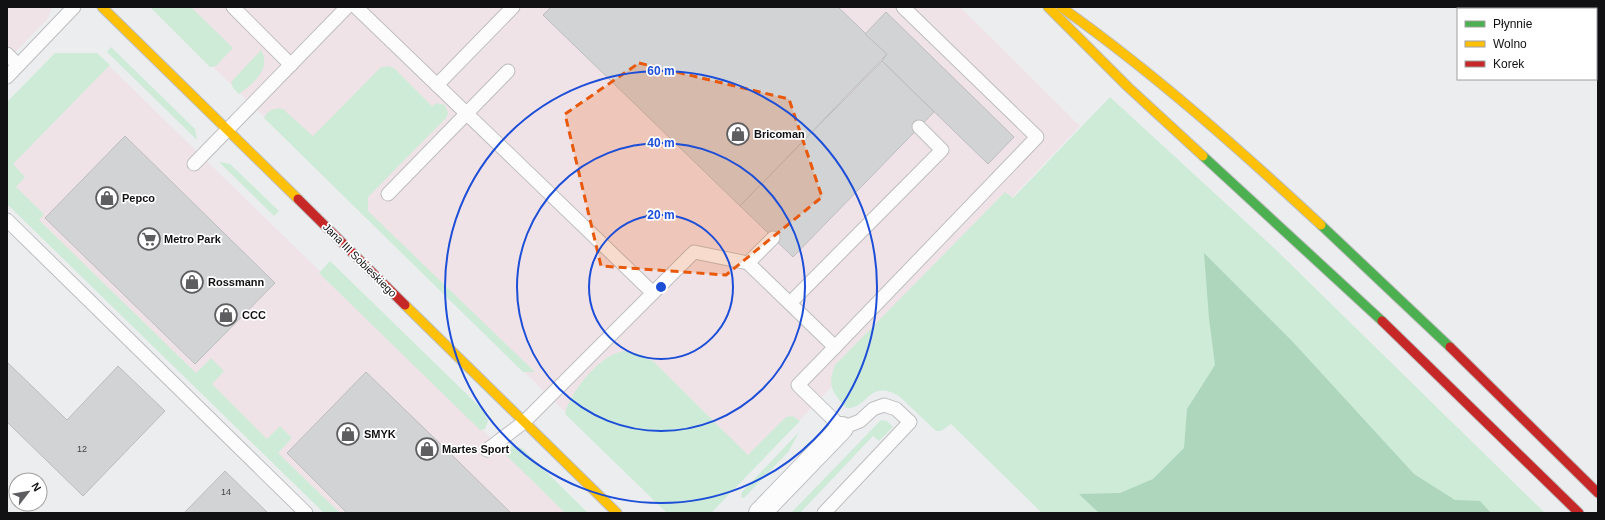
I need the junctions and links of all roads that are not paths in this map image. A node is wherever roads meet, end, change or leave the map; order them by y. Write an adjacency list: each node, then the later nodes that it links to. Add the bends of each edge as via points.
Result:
1 (74, 7): 11 (lane)
2 (102, 7): 18 (main road, Jana III Sobieskiego)
3 (232, 7): 12 (lane)
4 (347, 7): 12 (lane)
5 (356, 7): 15 (lane)
6 (513, 7): 15 (lane)
7 (903, 7): 26 (lane, via 1037,137)
8 (1048, 7): 35 (main road, via 1078,39 1417,355)
9 (1061, 7): 30 (main road, via 1088,25 1250,161 1468,364)
10 (7, 54): 11 (lane)
11 (18, 65): 14 (lane)
12 (291, 65): 18 (lane)
13 (508, 71): 16 (lane)
14 (7, 77)
15 (437, 85): 16 (lane)
16 (467, 113): 20 (lane); 24 (lane)
17 (919, 127): 25 (lane, via 942,150)
18 (228, 130): 19 (lane); 27 (main road, Jana III Sobieskiego)
19 (194, 164)
20 (388, 194)
21 (7, 220): 31 (lane)
22 (773, 238): 23 (lane)
23 (748, 263): 24 (lane, via 694,252); 25 (lane)
24 (653, 293): 27 (lane)
25 (790, 303): 26 (lane)
26 (835, 347): 28 (lane, via 798,385)
27 (524, 422): 29 (lane); 32 (main road, Jana III Sobieskiego)
28 (842, 428): 33 (street); 34 (lane, via 860,421 873,409 884,405 896,408 910,422)
29 (487, 450)
30 (1598, 493)
31 (306, 513)
32 (617, 513)
33 (760, 513)
34 (824, 513)
35 (1579, 513)

